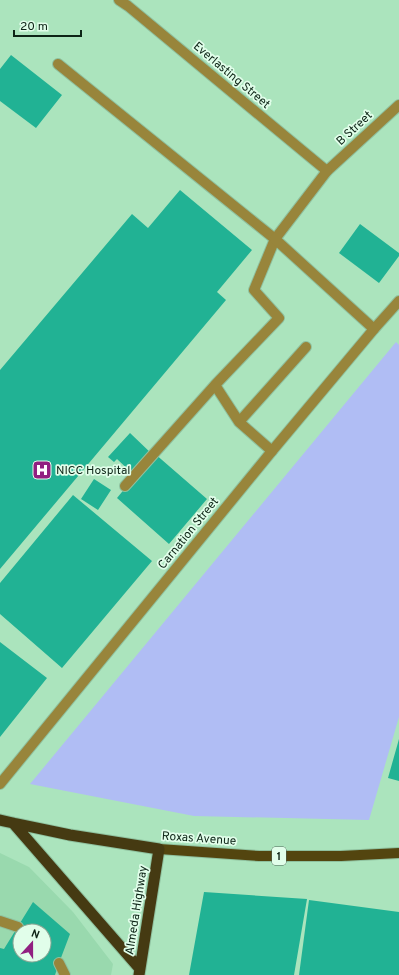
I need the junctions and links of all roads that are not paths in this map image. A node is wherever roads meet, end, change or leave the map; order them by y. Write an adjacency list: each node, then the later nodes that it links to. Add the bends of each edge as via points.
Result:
1 (119, 0): 4 (street, Everlasting Street)
2 (58, 64): 5 (street)
3 (399, 105): 4 (street, B Street)
4 (327, 171): 5 (street, B Street)
5 (275, 239): 7 (street); 9 (street, B Street, via 254,290 279,318)
6 (399, 301): 7 (street, Carnation Street)
7 (374, 329): 11 (street, Carnation Street)
8 (306, 347): 10 (street)
9 (215, 385): 10 (street); 12 (street)
10 (239, 422): 11 (street)
11 (272, 451): 13 (street, Carnation Street)
12 (125, 486)
13 (0, 784)
14 (0, 820): 15 (highway, Roxas Avenue / 1)
15 (13, 823): 16 (highway, Roxas Avenue / 1); 21 (highway)
16 (159, 849): 17 (main road, Roxas Avenue / 1, via 259,856); 21 (highway, Almeda Highway)
17 (399, 853)
18 (0, 922): 19 (street)
19 (12, 925)
20 (59, 963): 22 (street)
21 (140, 972)
22 (65, 975)

